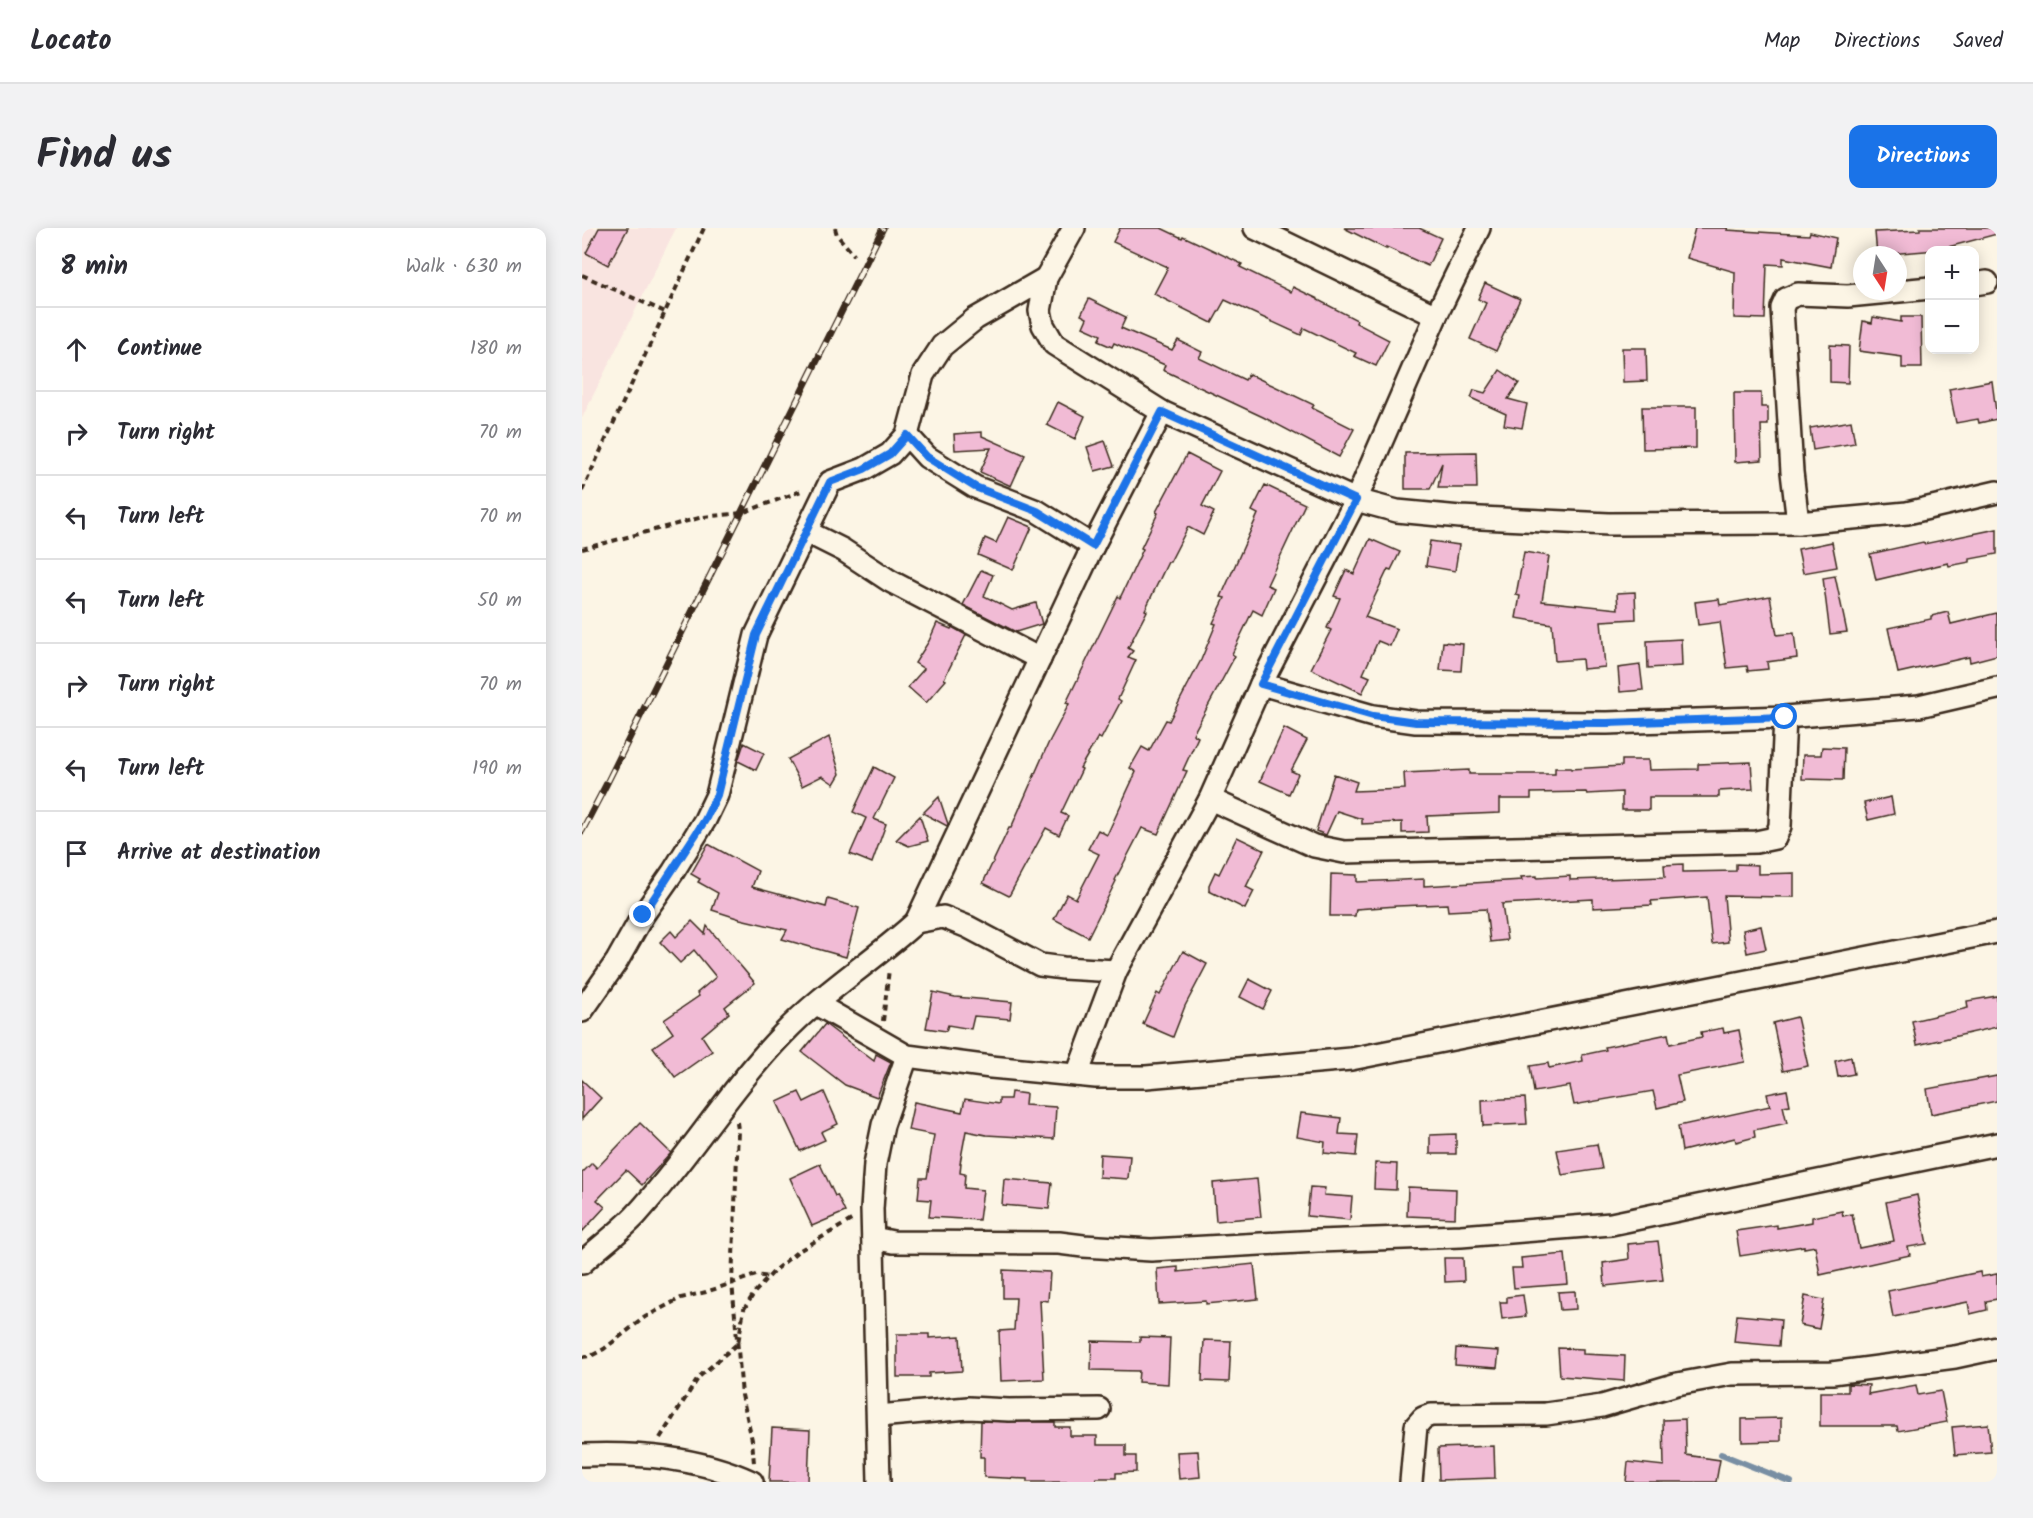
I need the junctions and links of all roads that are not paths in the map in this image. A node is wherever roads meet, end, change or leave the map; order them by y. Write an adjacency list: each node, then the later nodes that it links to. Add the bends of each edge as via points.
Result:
1 (1074, 228): 4 (street)
2 (1255, 228): 6 (street)
3 (1479, 228): 6 (street)
4 (1046, 279): 7 (street, via 1040,311 1054,344); 8 (street, via 975,319 942,346 923,375)
5 (1925, 288): 11 (street, via 1848,296 1798,294 1786,299 1782,308)
6 (1436, 316): 10 (street)
7 (1162, 412): 10 (street); 13 (street)
8 (907, 435): 12 (street, via 890,454 830,482); 13 (street, via 927,457 975,487 1037,511)
9 (1997, 492): 11 (street, via 1907,513)
10 (1356, 500): 11 (street, via 1397,511 1472,518 1609,524); 15 (street)
11 (1798, 523)
12 (807, 532): 14 (street, via 890,581); 23 (street, via 756,635 717,795 705,820)
13 (1093, 546): 14 (street)
14 (1040, 659): 19 (street)
15 (1261, 684): 17 (street, via 1373,716 1416,722 1607,723); 18 (street)
16 (1997, 688): 17 (street, via 1919,706)
17 (1785, 717): 18 (street, via 1780,826 1775,838 1756,842 1344,852 1314,846)
18 (1210, 799): 21 (street)
19 (916, 922): 21 (street, via 943,917 1040,964); 22 (street)
20 (1997, 932): 25 (street, via 1351,1059 1146,1077)
21 (1116, 971): 25 (street)
22 (818, 1002): 24 (street); 28 (street, via 752,1067 634,1217)
23 (582, 1011)
24 (907, 1056): 25 (street); 27 (street, via 883,1125 875,1164)
25 (1077, 1075)
26 (1997, 1144): 27 (street, via 1611,1224 1461,1236 1151,1250 1059,1243 893,1242)
27 (873, 1238): 31 (street)
28 (582, 1263)
29 (1997, 1348): 35 (street, via 1832,1373 1732,1374 1677,1384 1602,1406 1546,1414 1431,1415 1416,1426)
30 (1099, 1409): 31 (street, via 968,1408)
31 (878, 1416): 34 (street)
32 (582, 1455): 33 (street, via 654,1456)
33 (753, 1477)
34 (879, 1482)
35 (1411, 1482)

